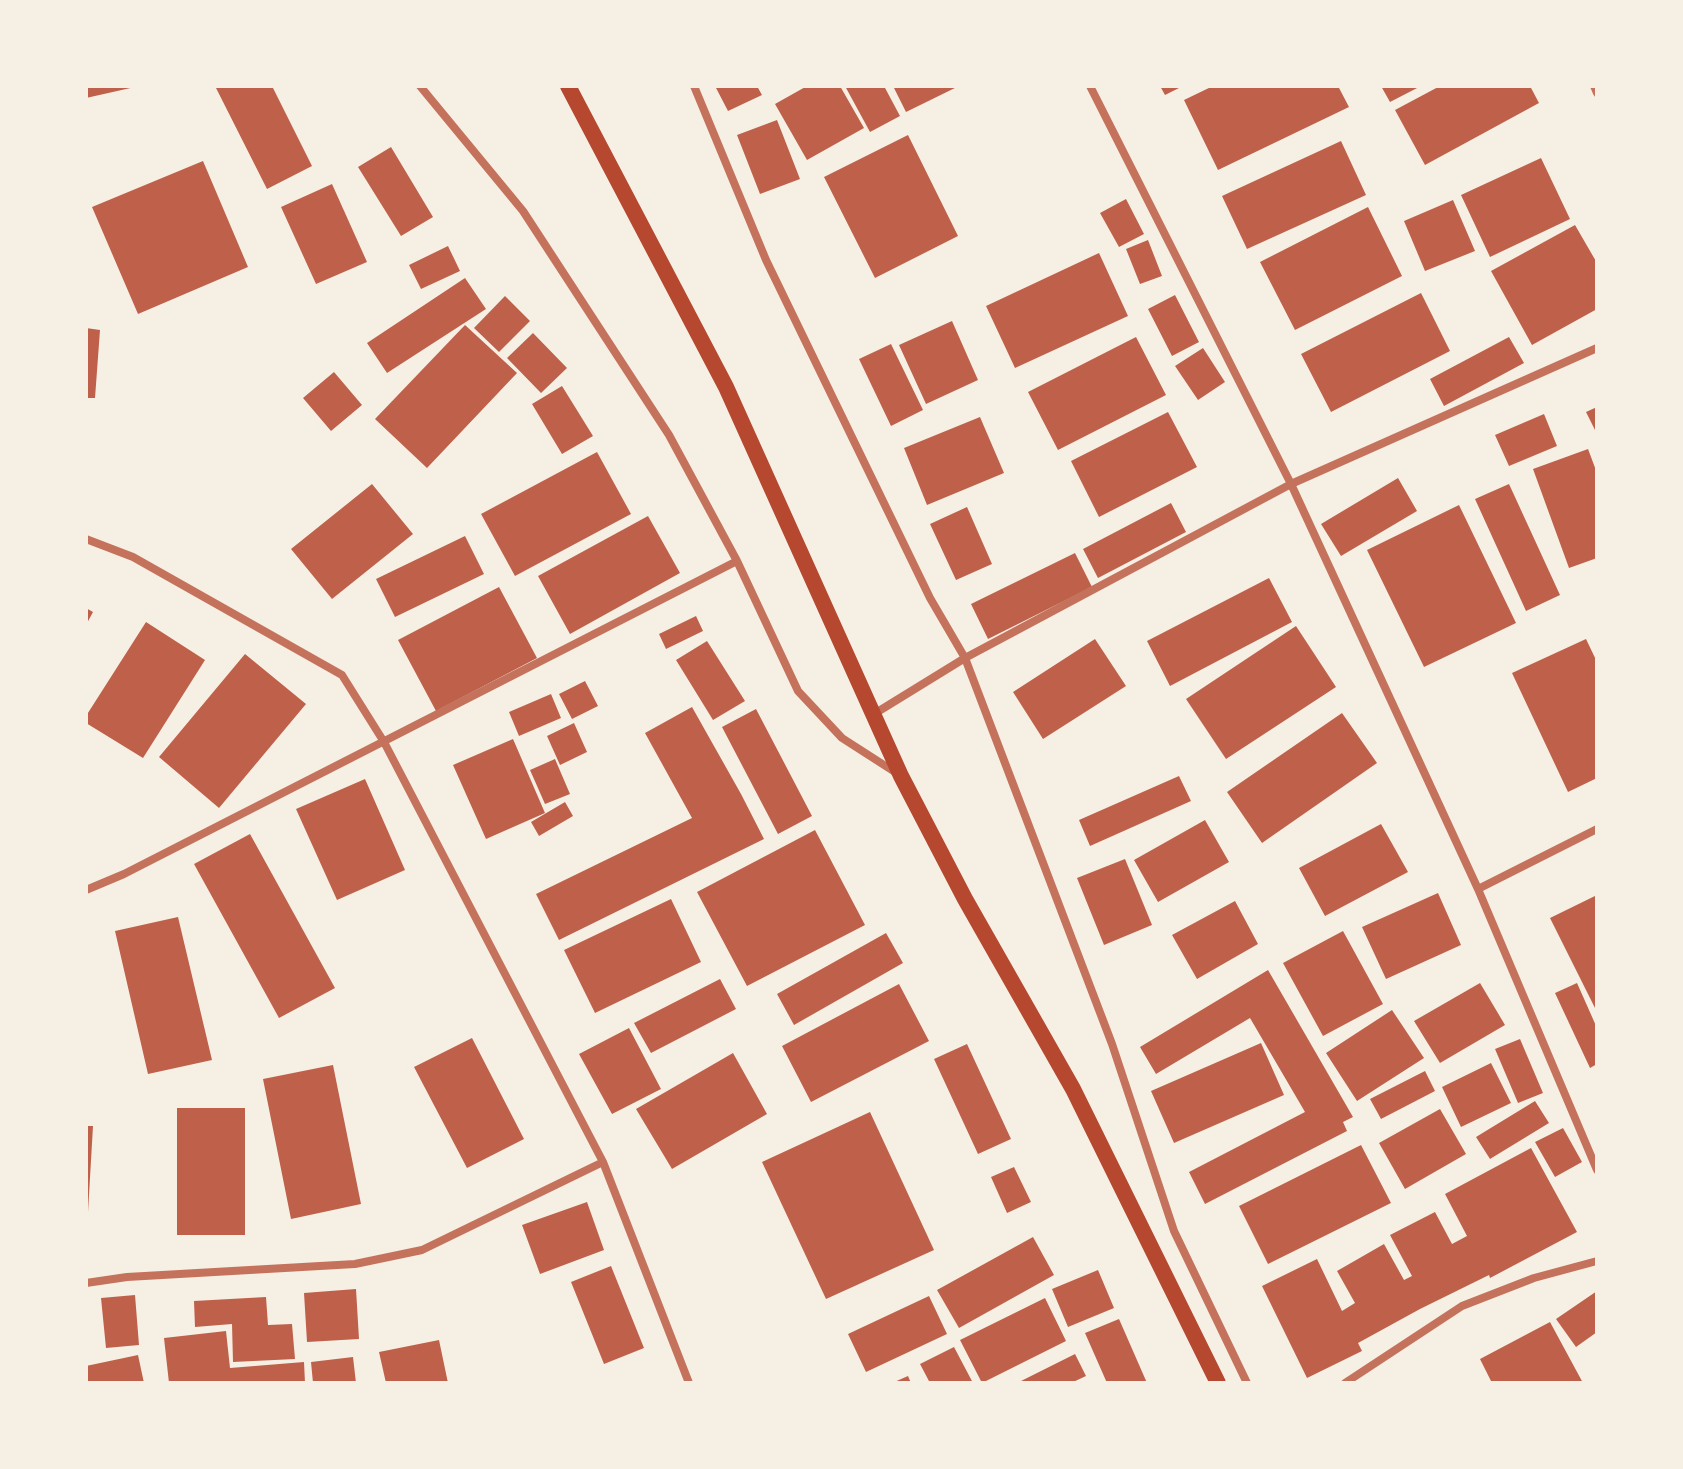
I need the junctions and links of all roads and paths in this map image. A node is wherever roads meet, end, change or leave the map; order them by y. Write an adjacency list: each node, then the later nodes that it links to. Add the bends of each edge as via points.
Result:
1 (420, 86): 10 (street, via 523,211 669,435)
2 (568, 86): 12 (main road, via 726,387)
3 (694, 86): 11 (street, via 766,260 930,598)
4 (1090, 86): 8 (street)
5 (1594, 86): 6 (street)
6 (1597, 93)
7 (1597, 348): 8 (street)
8 (1291, 484): 11 (street); 16 (street)
9 (86, 539): 13 (street, via 133,557 342,675)
10 (737, 561): 13 (street); 14 (street, via 798,691 842,738)
11 (965, 658): 12 (street); 24 (street, via 1112,1044 1174,1231)
12 (873, 714): 14 (main road)
13 (384, 742): 17 (street); 18 (street)
14 (901, 776): 23 (main road, via 1073,1089)
15 (1597, 829): 16 (street)
16 (1478, 889): 19 (street)
17 (86, 890)
18 (603, 1162): 21 (street, via 422,1250 355,1264); 22 (street)
19 (1597, 1170)
20 (1597, 1261): 25 (street, via 1462,1306)
21 (86, 1283)
22 (689, 1383)
23 (1218, 1383)
24 (1247, 1383)
25 (1345, 1383)

